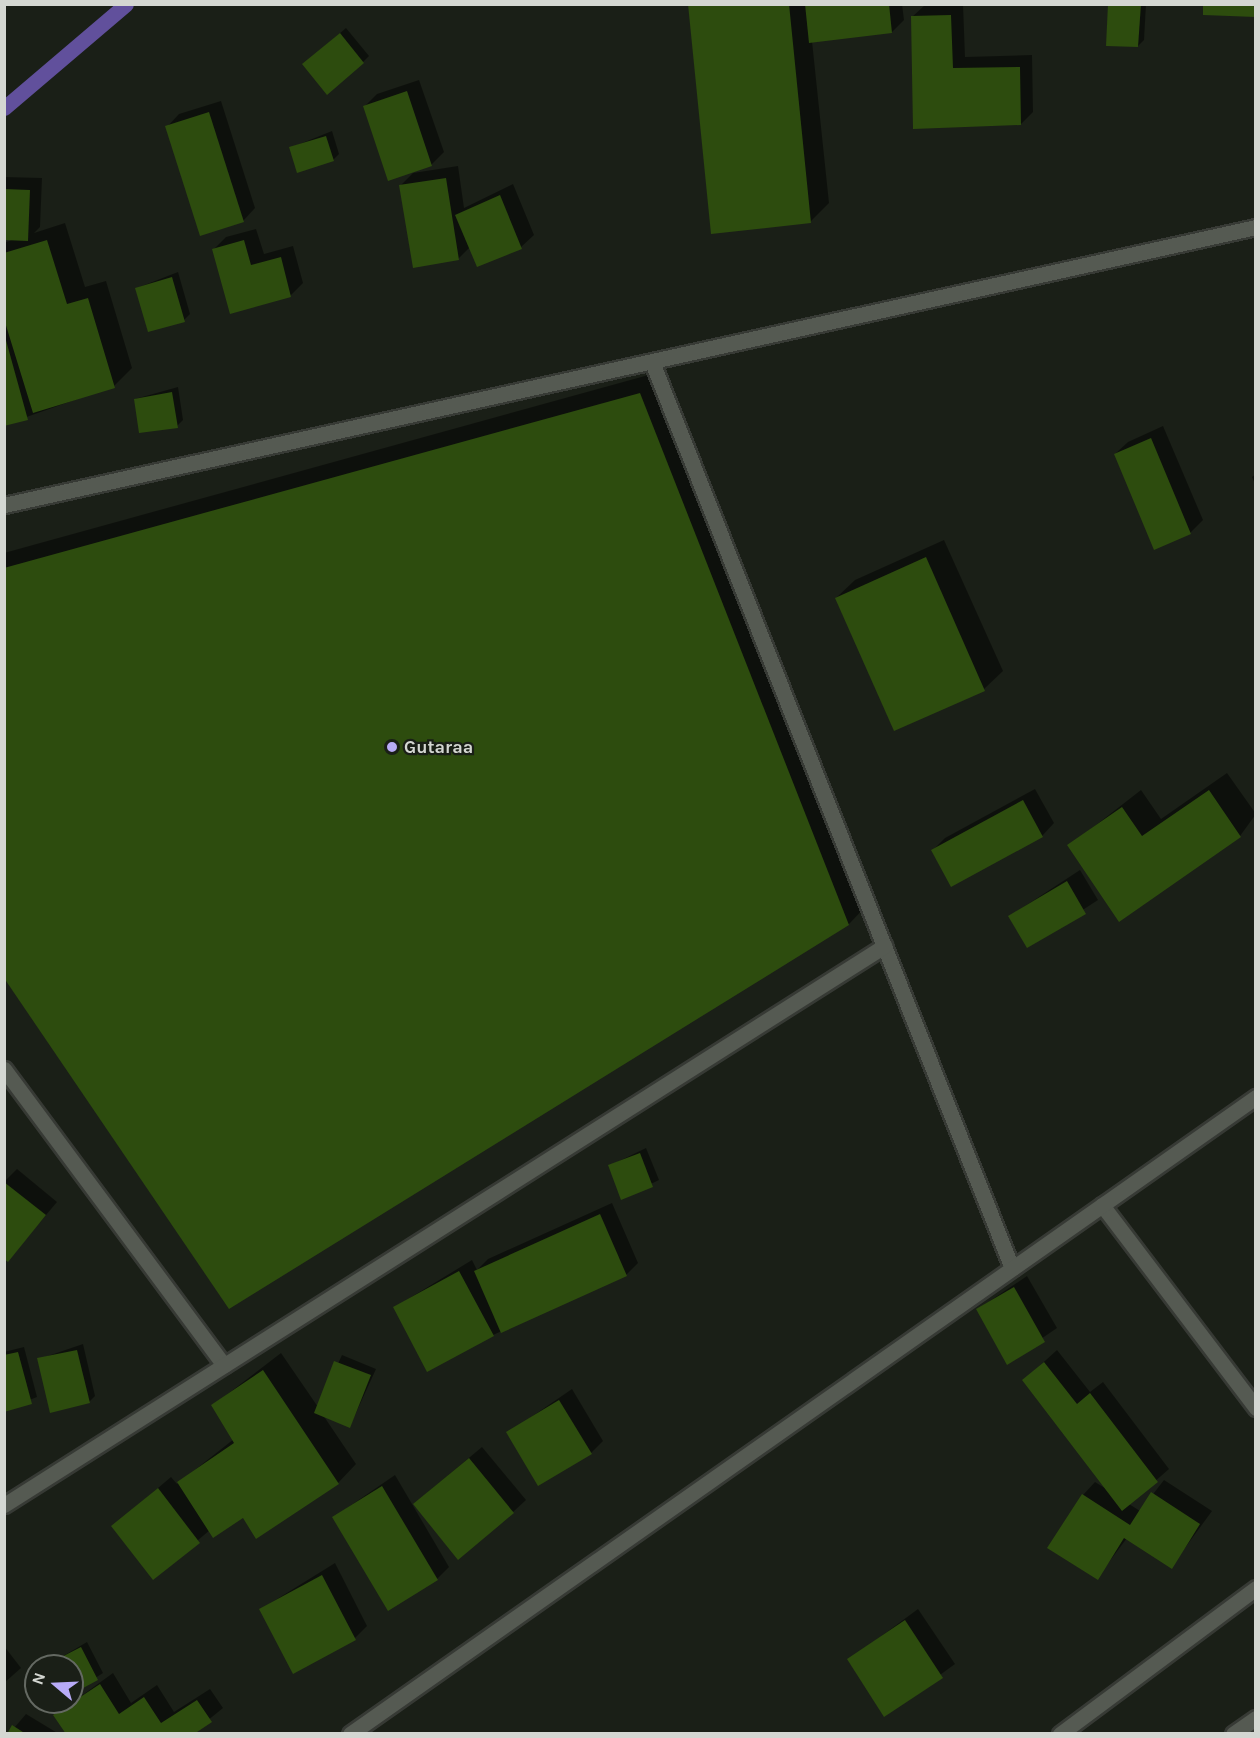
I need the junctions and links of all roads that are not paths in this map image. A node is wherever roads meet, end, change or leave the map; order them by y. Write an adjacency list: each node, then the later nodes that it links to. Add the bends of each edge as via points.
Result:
1 (1256, 227): 2 (street)
2 (652, 362): 3 (street); 4 (street)
3 (4, 506)
4 (884, 946): 8 (street); 9 (street)
5 (4, 1069): 9 (street)
6 (1256, 1097): 7 (street)
7 (1102, 1205): 8 (street); 10 (street)
8 (1012, 1268): 14 (street)
9 (224, 1365): 11 (street)
10 (1256, 1408)
11 (4, 1505)
12 (1256, 1588): 15 (street)
13 (1256, 1718): 16 (street)
14 (350, 1734)
15 (1060, 1734)
16 (1233, 1734)

